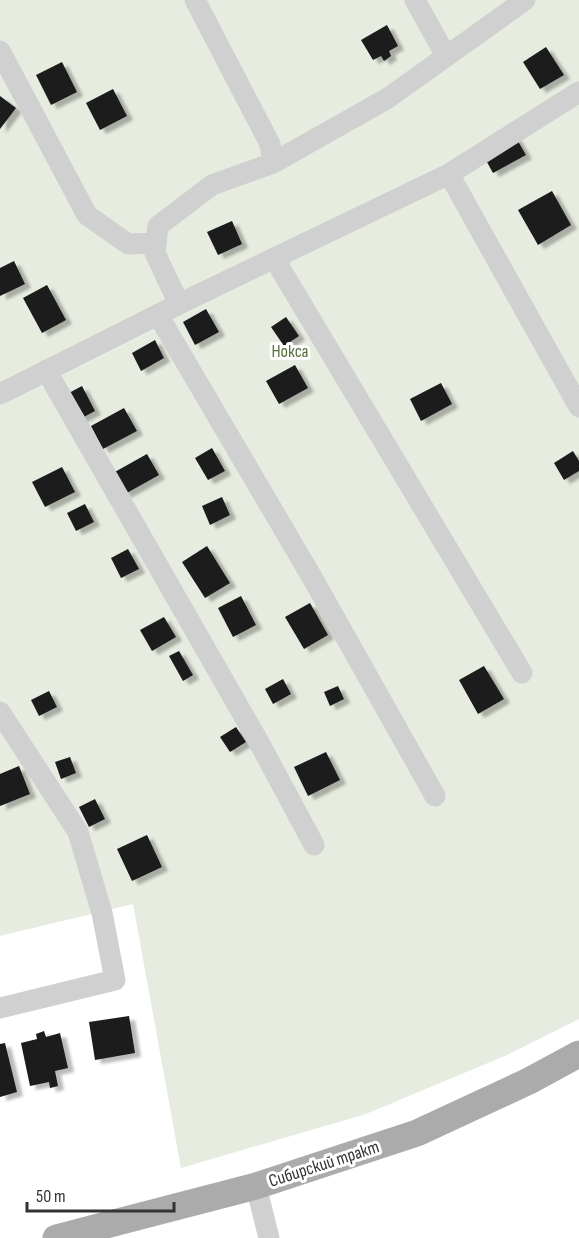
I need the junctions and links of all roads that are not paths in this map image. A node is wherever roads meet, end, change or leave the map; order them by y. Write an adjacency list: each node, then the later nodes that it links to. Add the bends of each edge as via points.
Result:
1 (195, 0): 7 (street, via 270,144)
2 (415, 0): 5 (street)
3 (525, 0): 5 (street)
4 (0, 51): 9 (street, via 87,215 128,244)
5 (446, 56): 7 (street, via 388,98)
6 (579, 92): 8 (street)
7 (273, 163): 9 (street, via 212,185 159,226)
8 (448, 174): 10 (street); 15 (street)
9 (156, 243): 11 (street, via 154,253)
10 (274, 258): 11 (street); 16 (street)
11 (179, 303): 12 (street)
12 (158, 315): 13 (street); 18 (street)
13 (46, 370): 14 (street); 19 (street)
14 (0, 394)
15 (579, 407)
16 (522, 673)
17 (0, 712): 20 (street, via 78,832 102,913 115,980)
18 (435, 796)
19 (314, 845)
20 (0, 1008)
21 (579, 1054): 22 (main road, Сибирский тракт, via 417,1133)
22 (256, 1186): 23 (street); 24 (main road, Сибирский тракт)
23 (267, 1237)
24 (56, 1238)

